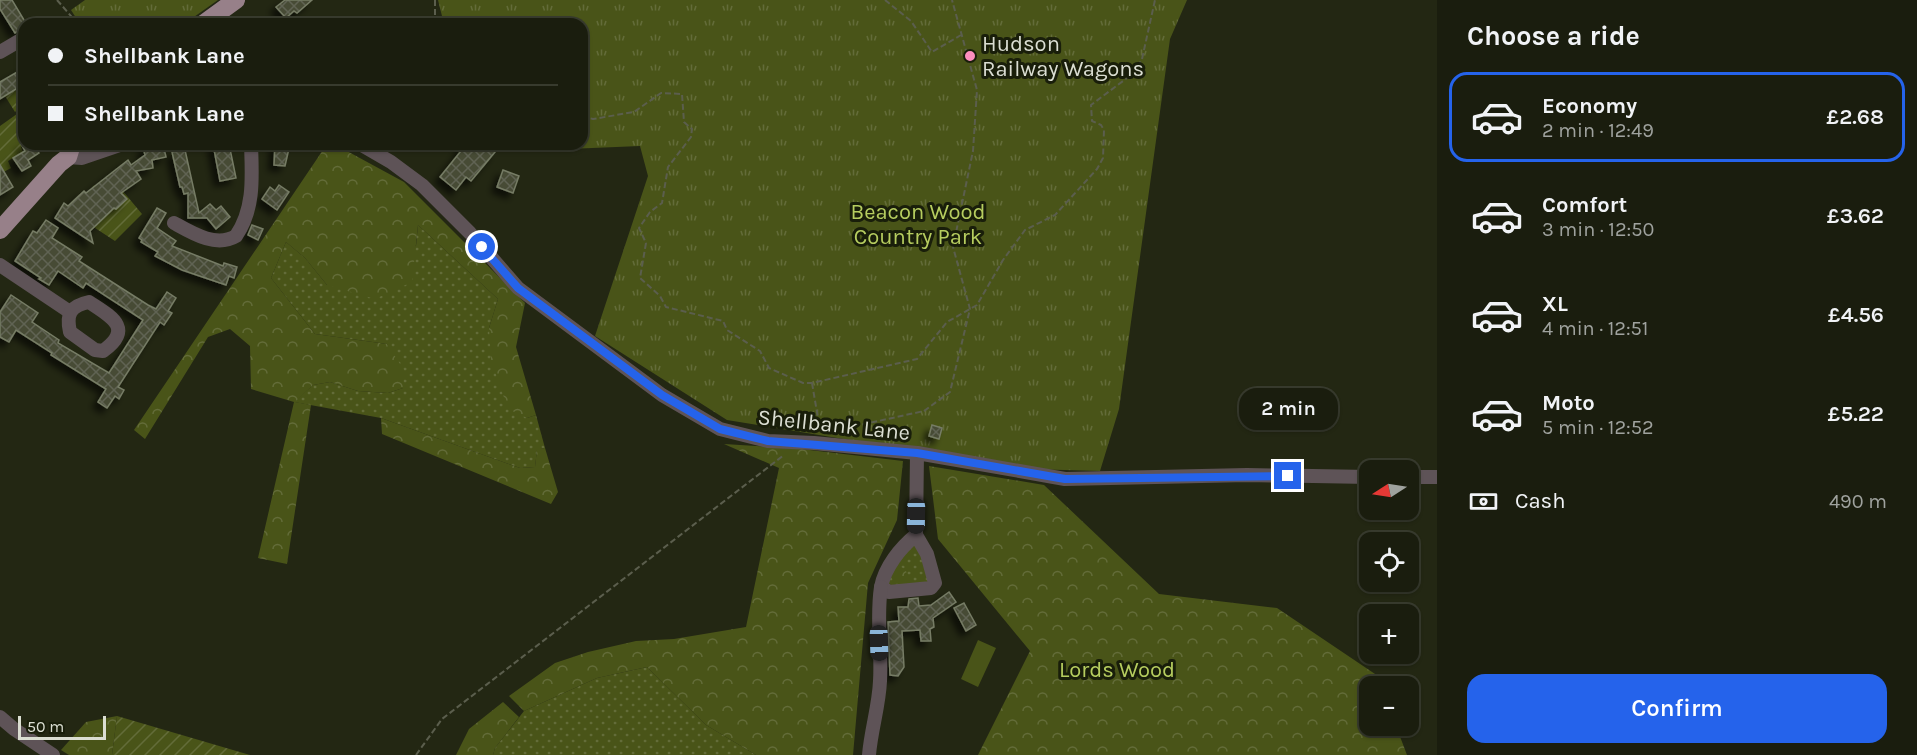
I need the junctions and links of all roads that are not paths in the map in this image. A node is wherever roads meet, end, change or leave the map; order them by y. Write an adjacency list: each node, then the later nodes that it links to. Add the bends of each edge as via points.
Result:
1 (236, 0): 2 (main road)
2 (211, 18)
3 (18, 42): 4 (street)
4 (0, 52)
5 (105, 150): 8 (street, via 80,158)
6 (251, 150): 9 (street, via 251,192 236,236 208,239)
7 (371, 150): 13 (street, Shellbank Lane, via 422,185 518,288 662,395 720,429 768,441)
8 (70, 151): 10 (main road)
9 (174, 223)
10 (0, 230)
11 (0, 265): 12 (street)
12 (70, 312)
13 (917, 453): 14 (street, Shellbank Lane, via 1065,479); 17 (street)
14 (1359, 477)
15 (1419, 477): 16 (street)
16 (1437, 477)
17 (916, 535): 18 (street, via 890,564); 18 (street, via 927,554 935,583 931,588 890,592)
18 (881, 587): 21 (street, via 880,682)
19 (0, 717): 20 (street)
20 (53, 755)
21 (869, 755)

